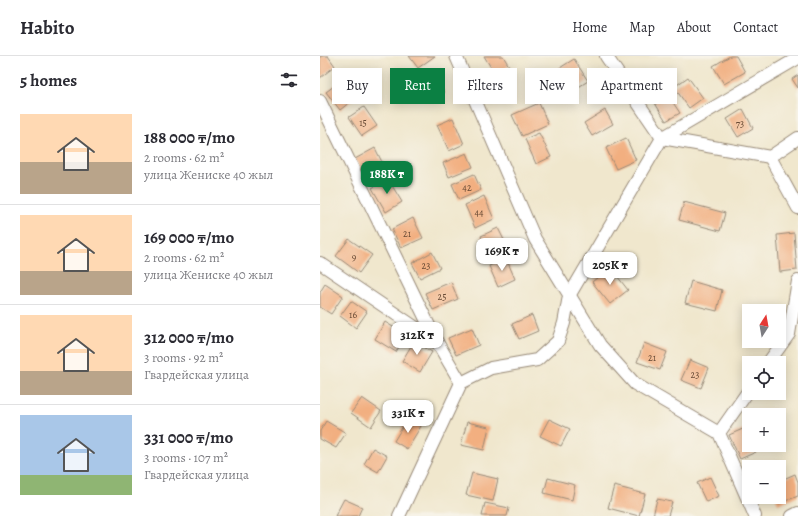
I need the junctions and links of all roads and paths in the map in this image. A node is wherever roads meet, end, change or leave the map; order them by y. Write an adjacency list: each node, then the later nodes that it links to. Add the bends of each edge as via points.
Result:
1 (456, 56): 11 (street, via 535,239)
2 (606, 56): 5 (street)
3 (798, 58): 5 (street)
4 (320, 101): 12 (street)
5 (662, 138): 7 (street); 11 (street)
6 (798, 138): 7 (street)
7 (770, 156): 8 (street)
8 (798, 208)
9 (320, 263): 12 (street)
10 (798, 281): 13 (street, via 789,334)
11 (569, 296): 14 (street, via 558,341 537,360 491,368); 16 (street, via 600,345 634,384)
12 (438, 342): 14 (street)
13 (773, 356)
14 (461, 383): 18 (street)
15 (742, 400): 16 (street)
16 (719, 433): 19 (street)
17 (798, 513): 20 (street)
18 (399, 516)
19 (755, 516)
20 (792, 516)

